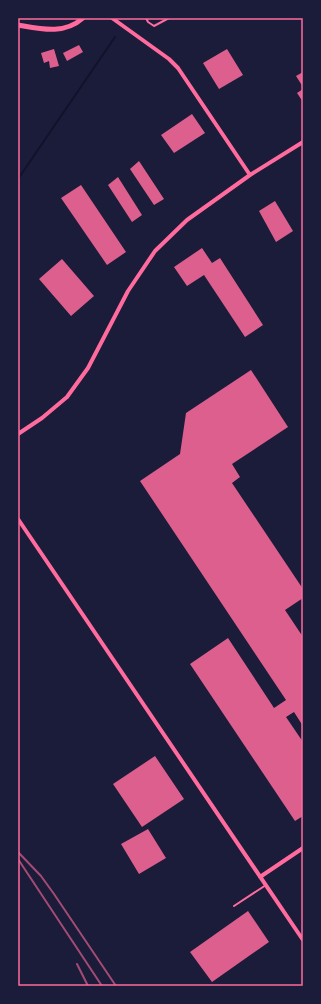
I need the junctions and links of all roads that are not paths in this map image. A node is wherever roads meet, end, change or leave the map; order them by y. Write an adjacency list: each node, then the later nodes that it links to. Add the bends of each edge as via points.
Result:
1 (83, 18): 5 (street, via 71,26 57,30)
2 (112, 18): 7 (street, via 178,68)
3 (146, 18): 4 (lane, via 154,26)
4 (169, 18)
5 (18, 25)
6 (303, 142): 7 (street)
7 (250, 176): 8 (street, via 187,220 154,250 128,291 88,368 67,397)
8 (18, 434)
9 (18, 519): 11 (street)
10 (303, 848): 11 (street)
11 (260, 877): 12 (street)
12 (266, 886): 13 (lane); 14 (street)
13 (234, 906)
14 (303, 940)

